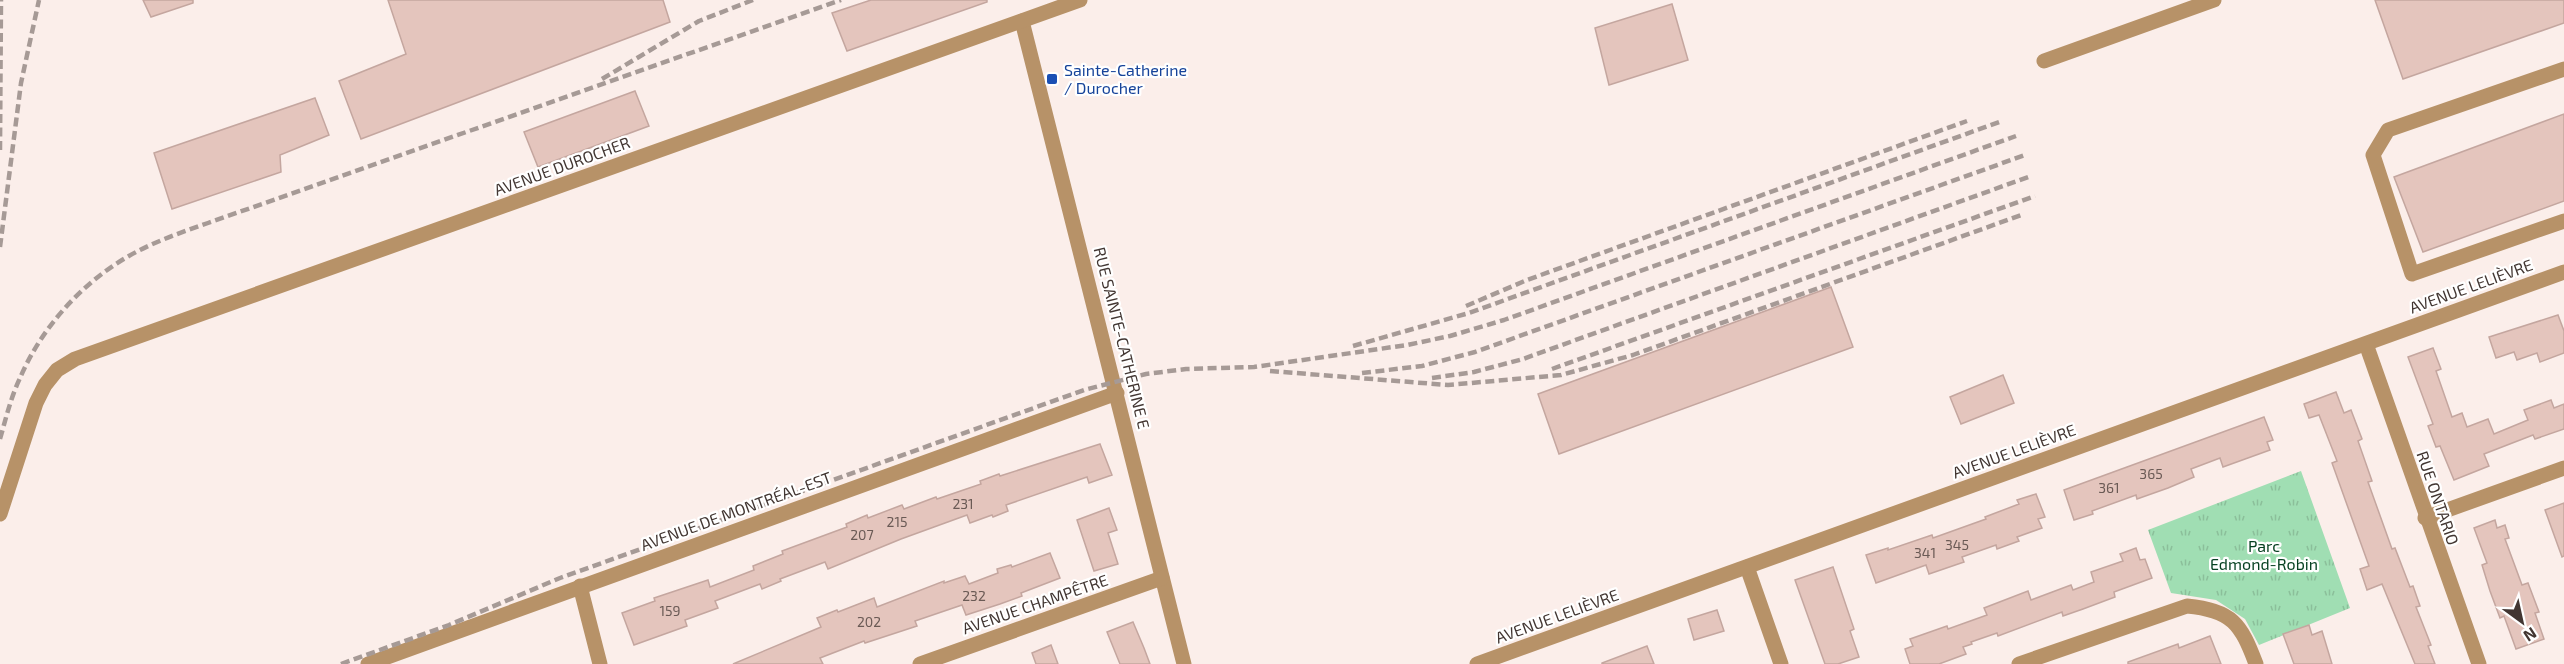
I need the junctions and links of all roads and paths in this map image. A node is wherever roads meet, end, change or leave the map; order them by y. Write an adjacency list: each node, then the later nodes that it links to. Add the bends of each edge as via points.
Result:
1 (1080, 0): 3 (street, AVENUE DUROCHER)
2 (2214, 0): 4 (street)
3 (1022, 21): 9 (street, RUE SAINTE-CATHERINE E); 11 (street, AVENUE DUROCHER, via 75,359 57,370 36,403)
4 (2044, 62)
5 (2564, 69): 6 (street, via 2388,130 2373,154 2412,274)
6 (2564, 222)
7 (2564, 272): 8 (street, AVENUE LELIÈVRE)
8 (2366, 344): 12 (street, RUE ONTARIO); 13 (street, AVENUE LELIÈVRE)
9 (1118, 393): 14 (street, RUE SAINTE-CATHERINE E); 15 (street, AVENUE DE MONTRÉAL-EST)
10 (2564, 468): 12 (street)
11 (0, 514)
12 (2425, 518): 24 (street, RUE ONTARIO)
13 (1747, 567): 20 (street, AVENUE LELIÈVRE); 21 (street)
14 (1162, 578): 18 (street, AVENUE CHAMPÊTRE); 19 (street, RUE SAINTE-CATHERINE E)
15 (580, 586): 16 (street, AVENUE DE MONTRÉAL-EST); 17 (street)
16 (368, 664)
17 (600, 664)
18 (920, 664)
19 (1184, 664)
20 (1477, 664)
21 (1781, 664)
22 (2019, 664): 23 (street, via 2187,606 2207,608 2237,624)
23 (2256, 664)
24 (2479, 664)

